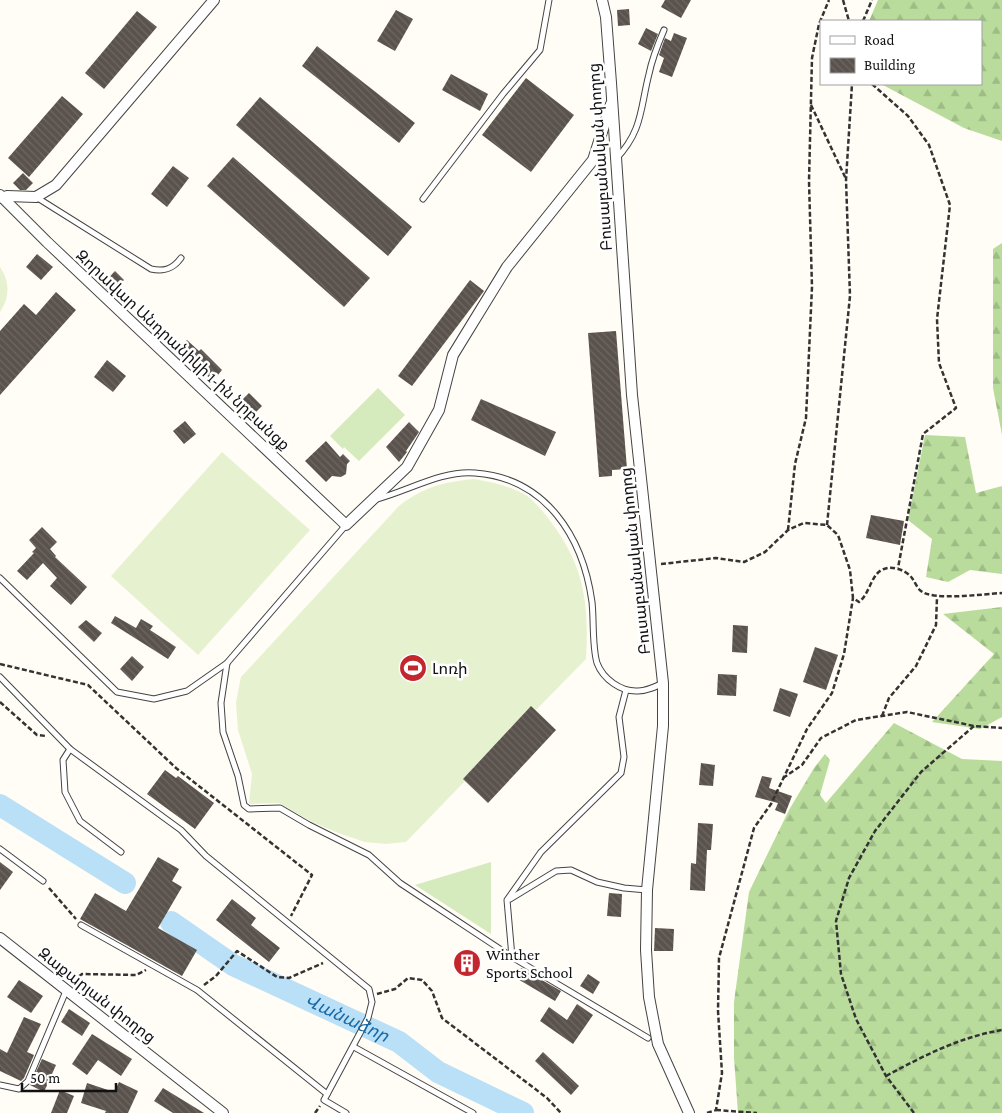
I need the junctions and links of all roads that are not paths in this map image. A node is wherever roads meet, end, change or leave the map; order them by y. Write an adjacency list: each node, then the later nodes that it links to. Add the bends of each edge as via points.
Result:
1 (214, 0): 8 (street, via 56,185)
2 (549, 0): 9 (lane, via 540,50)
3 (603, 0): 5 (street, Բուսաբանական փողոց)
4 (664, 30): 6 (lane, via 650,68 635,134)
5 (612, 101): 6 (street, Բուսաբանական փողոց); 11 (street, via 593,160 507,267 453,355 440,410 407,466)
6 (616, 159): 16 (street, Բուսաբանական փողոց, via 632,395)
7 (1, 196): 8 (street); 12 (street, Զորավար Անդրանիկի 1-ին նրբանցք)
8 (36, 197): 10 (lane, via 151,269 162,272 175,266)
9 (423, 199)
10 (181, 258)
11 (372, 500): 12 (street); 17 (lane, via 449,475 473,473 498,476 527,488 548,504 566,528 586,575 592,602 597,662 604,676)
12 (346, 525): 14 (lane)
13 (0, 578): 14 (lane, via 117,692 154,699 187,692)
14 (227, 662): 26 (lane, via 221,703 223,732 244,806 249,809 280,808 369,854 400,883)
15 (0, 677): 18 (lane)
16 (663, 683): 17 (lane, via 637,692); 22 (street, Բուսաբանական փողոց, via 663,726)
17 (626, 690): 23 (lane, via 618,717 624,756 621,773 541,852)
18 (70, 749): 20 (lane, via 63,760 65,792 80,821); 29 (lane, via 181,830 206,856 369,989 372,1002 368,1018)
19 (0, 849): 21 (lane)
20 (121, 852)
21 (43, 881)
22 (648, 890): 23 (lane, via 597,882 571,870 556,871); 35 (street, Բուսաբանական փողոց, via 646,950 649,997 658,1044)
23 (508, 900): 26 (lane)
24 (81, 925): 31 (lane, via 198,990)
25 (0, 938): 27 (street, Զաքարյան փողոց)
26 (512, 956): 28 (lane)
27 (66, 990): 30 (lane, via 28,1081 19,1089); 32 (street, Զաքարյան փողոց)
28 (648, 1038)
29 (354, 1047): 31 (lane); 34 (lane)
30 (0, 1085)
31 (327, 1094): 33 (lane, via 324,1100)
32 (223, 1113)
33 (346, 1113)
34 (473, 1113)
35 (688, 1113)

